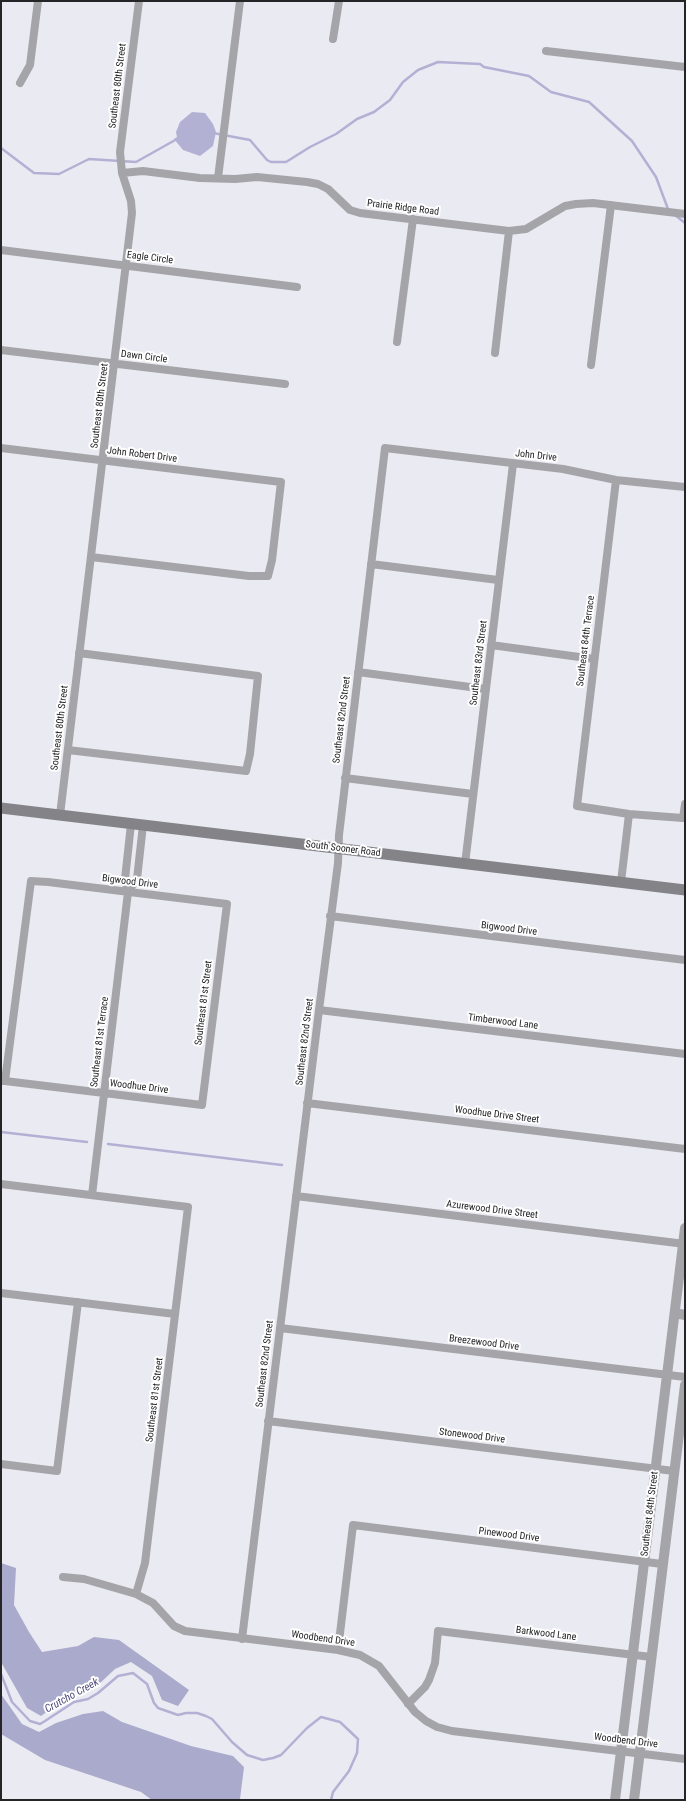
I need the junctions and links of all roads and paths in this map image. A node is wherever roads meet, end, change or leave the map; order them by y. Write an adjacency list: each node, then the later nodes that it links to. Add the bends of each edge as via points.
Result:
1 (38, 1): 8 (street, via 30,65)
2 (139, 1): 9 (street, Southeast 80th Street, via 122,131)
3 (240, 1): 10 (street)
4 (339, 1): 5 (street)
5 (333, 39)
6 (546, 52): 7 (street)
7 (685, 67)
8 (20, 83)
9 (122, 170): 10 (street, Prairie Ridge Road); 16 (street, Southeast 80th Street, via 130,193 132,213)
10 (218, 178): 13 (street, Prairie Ridge Road, via 257,177 312,183 328,189 350,210)
11 (611, 205): 12 (street, Prairie Ridge Road); 14 (street, Prairie Ridge Road, via 593,203 565,206 531,227); 22 (street)
12 (685, 214)
13 (412, 219): 14 (street, Prairie Ridge Road); 18 (street)
14 (509, 231): 20 (street)
15 (1, 250): 16 (street, Eagle Circle)
16 (125, 265): 17 (street, Eagle Circle); 21 (street, Southeast 80th Street)
17 (297, 287)
18 (397, 342)
19 (1, 350): 21 (street, Dawn Circle)
20 (495, 353)
21 (115, 364): 23 (street, Dawn Circle); 26 (street, Southeast 80th Street)
22 (591, 365)
23 (285, 384)
24 (1, 448): 26 (street, John Robert Drive)
25 (385, 448): 27 (street, John Drive); 31 (street, Southeast 82nd Street)
26 (103, 460): 30 (street, Southeast 80th Street); 30 (street, John Robert Drive, via 281,482 268,576 249,576)
27 (513, 464): 28 (street, John Drive, via 562,469); 32 (street, Southeast 83rd Street)
28 (616, 480): 29 (street, John Drive); 35 (street, Southeast 84th Terrace)
29 (685, 487)
30 (92, 557): 34 (street, Southeast 80th Street)
31 (371, 564): 32 (street); 36 (street, Southeast 82nd Street)
32 (498, 580): 33 (street, Southeast 83rd Street)
33 (491, 646): 35 (street); 37 (street, Southeast 83rd Street)
34 (79, 653): 38 (street, Southeast 80th Street); 38 (street, via 258,676 250,754 246,771)
35 (594, 659): 43 (street, Southeast 84th Terrace, via 577,806)
36 (358, 672): 37 (street); 39 (street, Southeast 82nd Street)
37 (485, 690): 40 (street, Southeast 83rd Street)
38 (68, 750): 44 (street, Southeast 80th Street)
39 (346, 778): 40 (street); 47 (street, Southeast 82nd Street)
40 (473, 794): 48 (street, Southeast 83rd Street)
41 (685, 804): 43 (street, via 683,818)
42 (1, 808): 44 (main road, South Sooner Road)
43 (629, 814): 49 (street)
44 (60, 815): 45 (main road, South Sooner Road)
45 (131, 824): 46 (main road, South Sooner Road); 51 (street, Southeast 81st Terrace, via 125,879)
46 (143, 825): 47 (main road, South Sooner Road); 51 (street, Southeast 81st Terrace, via 137,879)
47 (338, 849): 48 (main road, South Sooner Road); 53 (street, Southeast 82nd Street)
48 (465, 864): 49 (main road, South Sooner Road)
49 (621, 882): 50 (main road, South Sooner Road)
50 (685, 890)
51 (128, 892): 52 (street, Bigwood Drive); 57 (street, Bigwood Drive, via 31,881); 58 (street, Southeast 81st Terrace)
52 (227, 904): 60 (street, Southeast 81st Street)
53 (330, 916): 54 (street, Bigwood Drive); 55 (street, Southeast 82nd Street)
54 (685, 960)
55 (318, 1010): 56 (street, Timberwood Lane); 59 (street, Southeast 82nd Street)
56 (685, 1054)
57 (3, 1081): 58 (street, Woodhue Drive)
58 (104, 1093): 60 (street, Woodhue Drive); 63 (street, Southeast 81st Terrace)
59 (307, 1103): 61 (street, Woodhue Drive Street); 64 (street, Southeast 82nd Street)
60 (202, 1105)
61 (685, 1149)
62 (1, 1184): 63 (street)
63 (92, 1195): 70 (street, Southeast 81st Street, via 188,1207)
64 (296, 1196): 66 (street, Azurewood Drive Street); 72 (street, Southeast 82nd Street)
65 (685, 1228): 66 (street, Southeast 84th Street)
66 (684, 1244): 68 (street, Southeast 84th Street)
67 (1, 1293): 69 (street)
68 (681, 1295): 71 (street, Southeast 84th Street)
69 (78, 1302): 70 (street); 77 (street, via 58,1471)
70 (175, 1314): 83 (street, Southeast 81st Street, via 145,1563)
71 (680, 1314): 73 (street, Southeast 84th Street)
72 (280, 1328): 73 (street, Breezewood Drive); 76 (street, Southeast 82nd Street)
73 (667, 1375): 74 (street, Breezewood Drive); 78 (street, Southeast 84th Street)
74 (685, 1377)
75 (685, 1385): 79 (street, Southeast 84th Street)
76 (268, 1421): 78 (street, Stonewood Drive); 84 (street, Southeast 82nd Street)
77 (1, 1464)
78 (656, 1468): 79 (street, Stonewood Drive); 80 (street, Southeast 84th Street)
79 (674, 1471): 81 (street, Southeast 84th Street)
80 (644, 1562): 81 (street, Pinewood Drive); 85 (street, Pinewood Drive, via 353,1525); 86 (street, Southeast 84th Street)
81 (662, 1564): 87 (street, Southeast 84th Street)
82 (63, 1577): 83 (street, Woodbend Drive, via 84,1579)
83 (136, 1594): 84 (street, Woodbend Drive, via 158,1607 179,1629)
84 (242, 1638): 85 (street, Woodbend Drive)
85 (338, 1650): 88 (street, Woodbend Drive, via 360,1654 379,1666)
86 (633, 1655): 87 (street, Barkwood Lane); 88 (street, Barkwood Lane, via 438,1631 435,1663 429,1680); 89 (street, Southeast 84th Street)
87 (651, 1657): 90 (street, Southeast 84th Street)
88 (408, 1704): 89 (street, Woodbend Drive, via 426,1722 445,1729)
89 (621, 1751): 90 (street, Woodbend Drive); 92 (street, Southeast 84th Street)
90 (640, 1753): 91 (street, Woodbend Drive); 93 (street, Southeast 84th Street)
91 (685, 1759)
92 (615, 1800)
93 (634, 1800)

